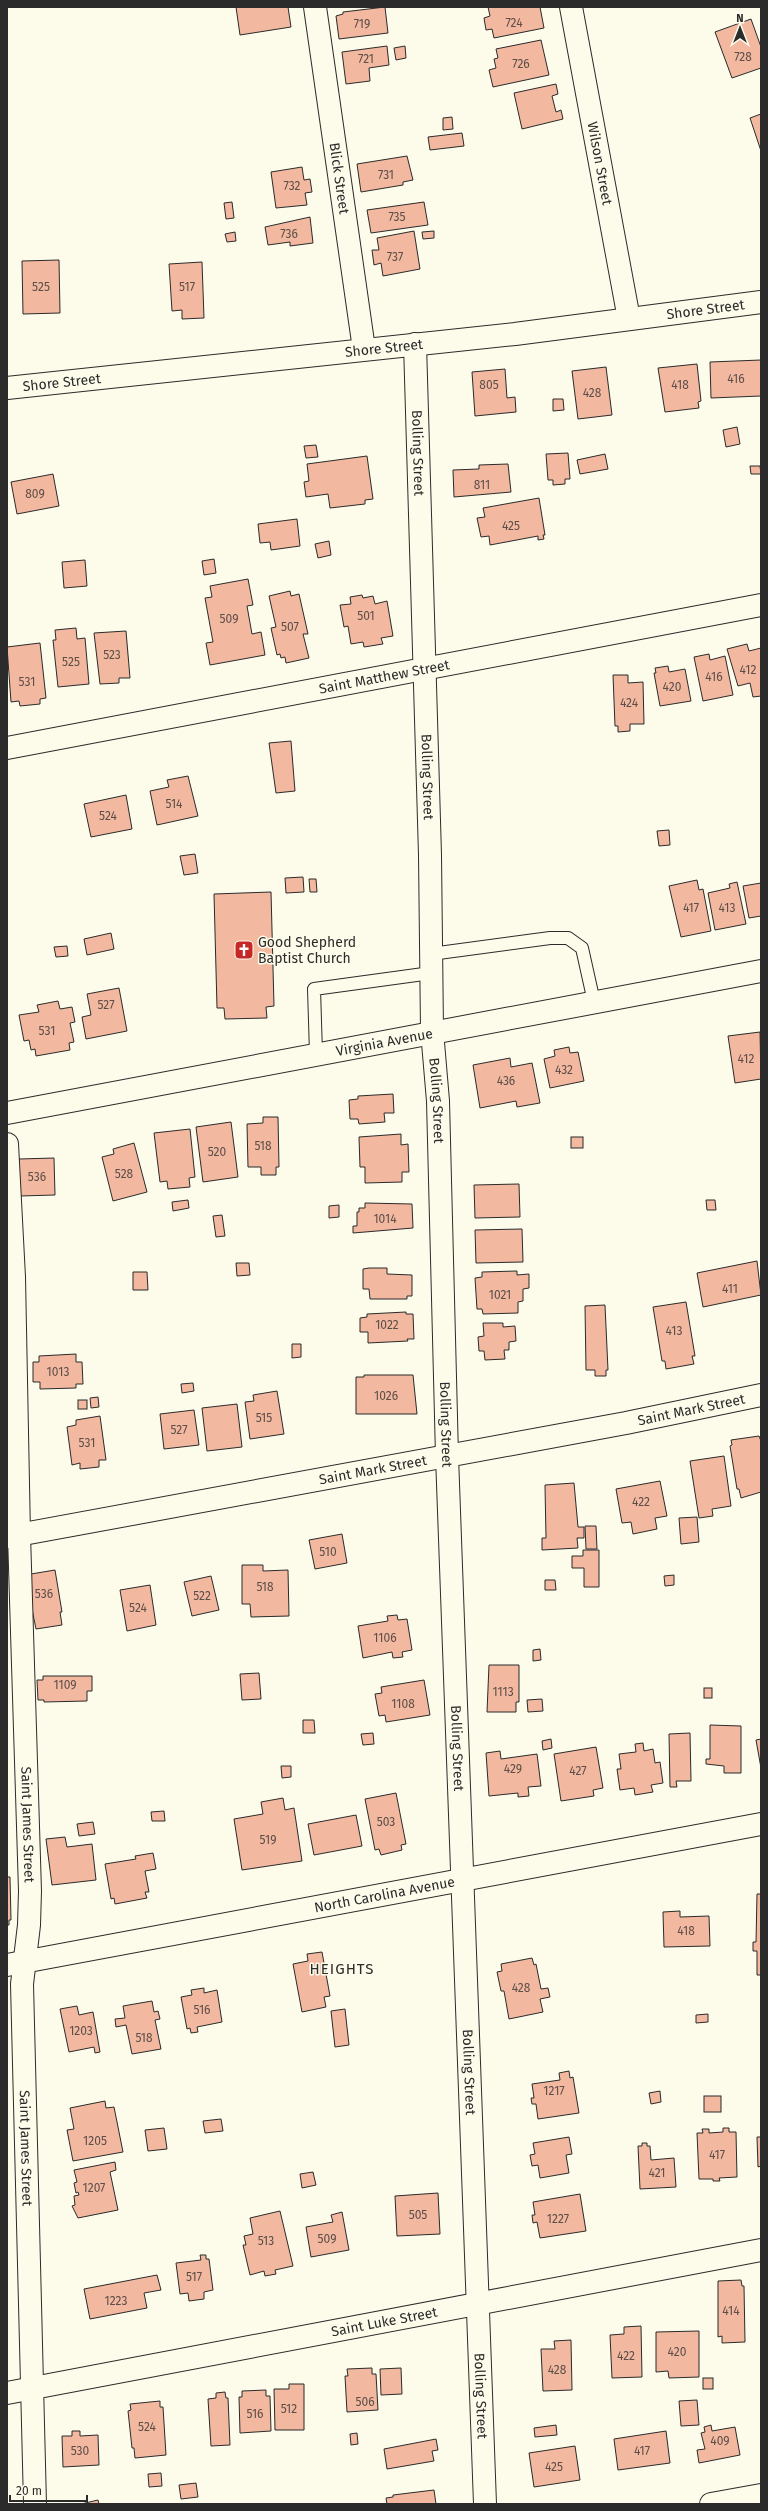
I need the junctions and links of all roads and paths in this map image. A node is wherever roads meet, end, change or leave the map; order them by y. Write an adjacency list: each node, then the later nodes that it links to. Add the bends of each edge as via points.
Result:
1 (315, 7): 6 (street, Blick Street)
2 (571, 7): 4 (street, Wilson Street)
3 (761, 302): 4 (street, Shore Street)
4 (629, 319): 5 (street, Shore Street)
5 (415, 344): 6 (street, Shore Street); 9 (street, Bolling Street)
6 (364, 349): 7 (street, Shore Street)
7 (7, 388)
8 (761, 605): 9 (street, Saint Matthew Street)
9 (425, 669): 10 (street, Saint Matthew Street); 11 (street, Bolling Street)
10 (7, 748)
11 (431, 964): 13 (lane, via 550,938 568,938 582,948); 14 (street, Bolling Street); 15 (lane, via 314,989)
12 (761, 971): 13 (street, Virginia Avenue)
13 (594, 1002): 14 (street, Virginia Avenue)
14 (432, 1031): 15 (street, Virginia Avenue); 19 (street, Bolling Street, via 438,1101)
15 (316, 1053): 16 (street, Virginia Avenue)
16 (7, 1113)
17 (7, 1144): 20 (street, Saint James Street, via 17,1368)
18 (761, 1395): 19 (street, Saint Mark Street)
19 (447, 1456): 20 (street, Saint Mark Street); 22 (street, Bolling Street)
20 (13, 1536): 23 (street, Saint James Street, via 30,1891)
21 (761, 1824): 22 (street, North Carolina Avenue)
22 (461, 1880): 23 (street, North Carolina Avenue); 25 (street, Bolling Street)
23 (16, 1963): 26 (street, Saint James Street, via 22,1984)
24 (761, 2250): 25 (street, Saint Luke Street)
25 (478, 2304): 26 (street, Saint Luke Street); 30 (street, Bolling Street)
26 (32, 2388): 27 (street, Saint Luke Street); 29 (street, Saint James Street)
27 (7, 2393)
28 (761, 2495): 31 (street)
29 (35, 2504)
30 (486, 2504)
31 (711, 2504)

